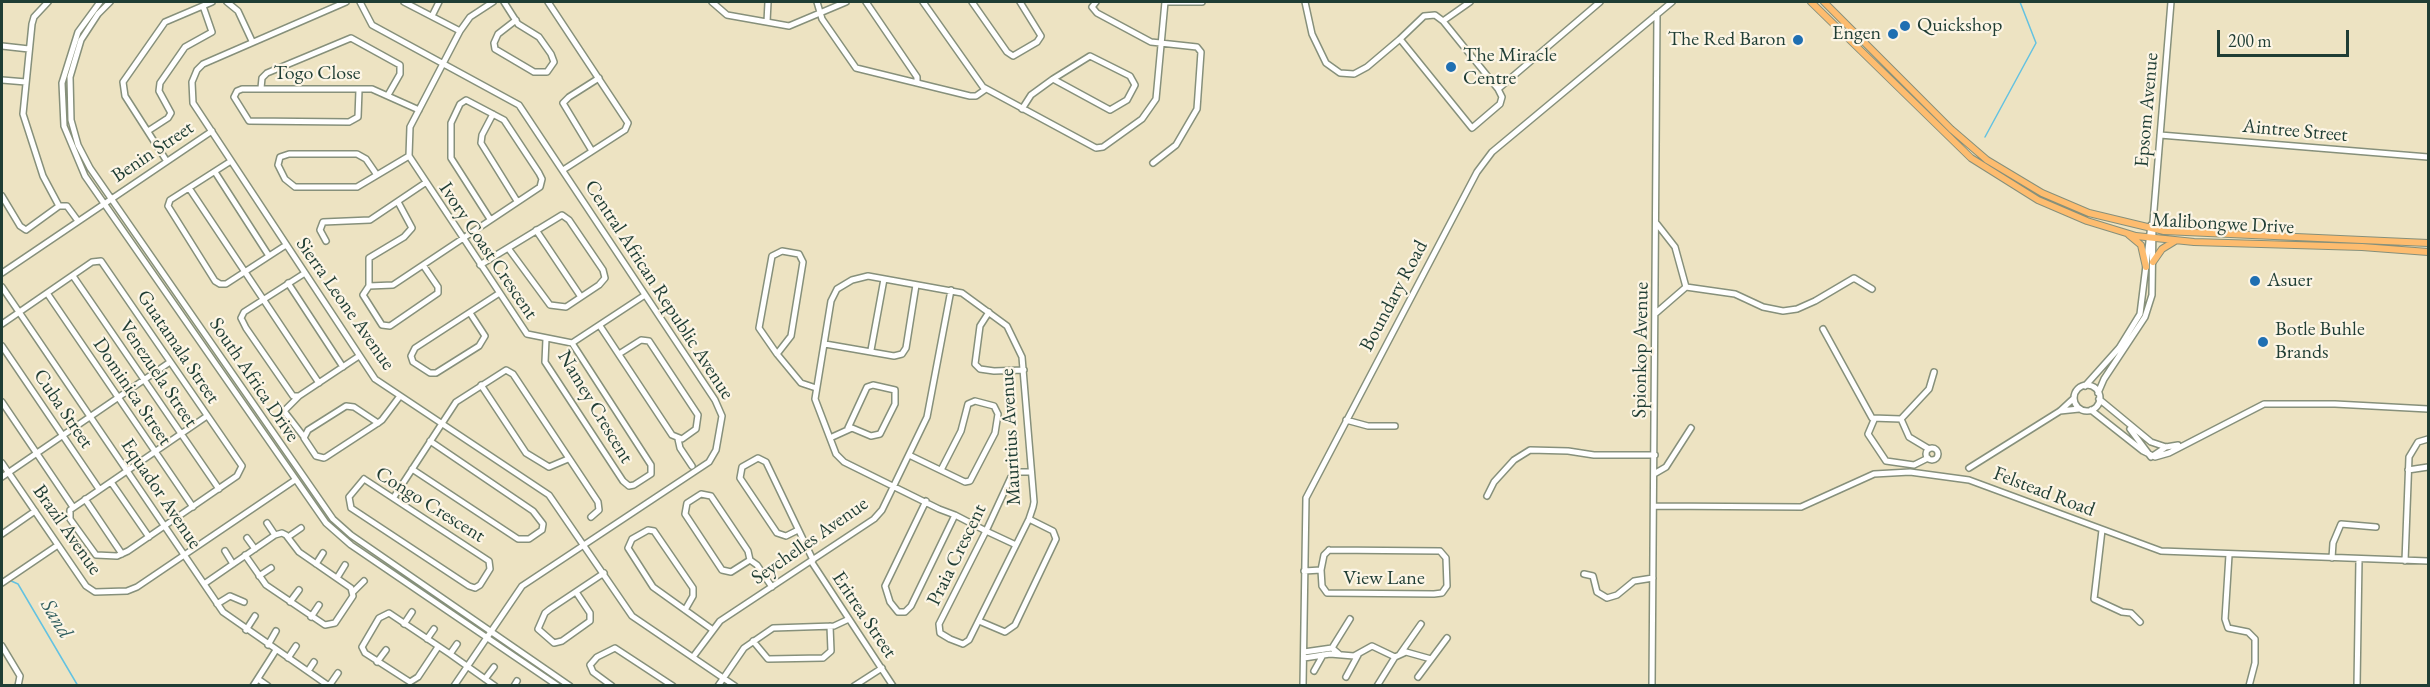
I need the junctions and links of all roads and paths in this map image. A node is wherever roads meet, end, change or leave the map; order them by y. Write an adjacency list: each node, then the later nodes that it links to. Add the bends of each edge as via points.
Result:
1 (48, 2): 43 (street, via 34,17)
2 (100, 2): 75 (street, South Africa Drive, via 71,46 62,96 70,145)
3 (110, 2): 73 (street, South Africa Drive, via 81,40 69,88 71,120 78,145)
4 (212, 2): 31 (street)
5 (227, 2): 40 (street, via 241,14)
6 (346, 2): 40 (street, Sierra Leone Avenue)
7 (360, 2): 44 (street, Central African Republic Avenue, via 372,25)
8 (404, 2): 34 (street)
9 (439, 2): 34 (street)
10 (493, 2): 38 (street, via 470,17)
11 (504, 2): 35 (street)
12 (548, 2): 45 (street)
13 (712, 2): 37 (street, via 727,15)
14 (768, 2): 37 (street)
15 (818, 2): 32 (street)
16 (846, 2): 32 (street)
17 (866, 2): 49 (street, via 916,76)
18 (923, 2): 51 (street)
19 (972, 2): 20 (street, via 1008,53 1015,56 1041,36)
20 (1020, 2)
21 (1096, 2): 41 (street, via 1092,7 1097,13)
22 (1166, 2): 23 (street); 41 (street)
23 (1202, 2)
24 (1305, 2): 39 (street, via 1312,34 1326,63 1340,73 1354,74 1367,67)
25 (1470, 2): 36 (street)
26 (1600, 2): 52 (street)
27 (1672, 2): 33 (street, Boundary Road)
28 (1810, 2): 83 (main road, Malibongwe Drive, via 1971,158 2038,200)
29 (1824, 2): 81 (main road, Malibongwe Drive, via 1977,151 2042,193 2089,213)
30 (2171, 2): 60 (street, Epsom Avenue)
31 (203, 6): 58 (street, via 212,32 185,47 160,83 159,91 171,113); 58 (street, via 165,22 123,82 125,96)
32 (821, 14): 37 (street, via 791,26); 49 (street, via 856,68)
33 (1657, 14): 80 (street, Spionkop Avenue); 152 (street, Boundary Road, via 1483,161)
34 (432, 16): 38 (street)
35 (516, 20): 35 (street, via 538,36 551,54 554,62 547,72 534,72 495,49 498,34)
36 (1443, 21): 39 (street, via 1435,15 1424,16); 52 (street)
37 (767, 22)
38 (460, 31): 44 (street)
39 (1400, 39): 52 (street, via 1472,128 1500,104 1502,96)
40 (252, 41): 59 (street, Sierra Leone Avenue, via 209,60 194,74 192,100)
41 (1161, 44): 55 (street, via 1158,92 1152,106 1142,119 1103,147 1093,147); 66 (street, via 1200,49 1200,88 1197,109 1179,140)
42 (2, 46): 43 (street)
43 (29, 49): 48 (street)
44 (443, 63): 56 (street); 67 (street, Central African Republic Avenue, via 515,101)
45 (599, 78): 61 (street, via 563,103); 61 (street, via 628,125)
46 (1053, 79): 46 (street, via 1110,110 1125,102 1135,85 1130,76 1090,56); 55 (street, via 1031,95)
47 (2, 80): 48 (street)
48 (26, 82): 77 (street, via 23,117 43,176)
49 (916, 83): 51 (street, via 973,97)
50 (261, 88): 53 (street, Togo Close); 53 (street, via 242,89 235,94 235,102 249,121 354,121 359,113); 54 (street, Togo Close, via 264,75 351,38 400,65 400,74)
51 (986, 89): 55 (street)
52 (1498, 89)
53 (359, 90): 54 (street, Togo Close, via 372,89)
54 (388, 95): 56 (street, Togo Close)
55 (1022, 109)
56 (418, 110): 62 (street, via 409,133)
57 (493, 114): 74 (street, via 481,143); 74 (street, via 508,126 542,179 540,187); 78 (street, via 470,101 463,102 450,130 453,162)
58 (148, 131): 64 (street)
59 (212, 131): 64 (street, Benin Street); 65 (street, Sierra Leone Avenue)
60 (2160, 135): 63 (street, Aintree Street); 81 (street, Epsom Avenue)
61 (592, 151): 67 (street)
62 (409, 156): 69 (street); 70 (street, Ivory Coast Crescent)
63 (2428, 157)
64 (166, 160): 73 (street, Benin Street)
65 (231, 161): 68 (street); 89 (street, Sierra Leone Avenue)
66 (1153, 163)
67 (563, 170): 112 (street, Central African Republic Avenue)
68 (214, 172): 71 (street); 93 (street)
69 (377, 175): 69 (street, via 366,159 357,154 289,154 280,157 278,165 285,179 295,187 357,188)
70 (425, 183): 76 (street); 85 (street, Ivory Coast Crescent)
71 (189, 188): 98 (street); 98 (street, via 170,200 168,208 215,281 223,285)
72 (2, 196): 77 (street, via 26,230)
73 (111, 198): 75 (street, Benin Street); 190 (street, South Africa Drive)
74 (518, 201): 78 (street)
75 (104, 202): 79 (street, Benin Street); 192 (street, South Africa Drive)
76 (398, 202): 86 (street, via 370,220 323,222 320,230); 105 (street, via 412,228 369,258)
77 (59, 206): 79 (street, via 67,206)
78 (490, 219): 85 (street)
79 (78, 221): 99 (street, Benin Street)
80 (1657, 224): 106 (street, via 1675,247); 118 (street, Spionkop Avenue)
81 (2151, 229): 84 (street); 90 (main road, Malibongwe Drive)
82 (536, 230): 91 (street); 113 (street); 113 (street, via 564,215 596,260 604,280)
83 (2126, 233): 84 (main road, Malibongwe Drive); 97 (main road, via 2141,245)
84 (2151, 238): 87 (main road, Malibongwe Drive); 94 (street); 97 (street)
85 (463, 239): 95 (street); 96 (street, Ivory Coast Crescent)
86 (326, 241)
87 (2175, 241): 90 (main road, Malibongwe Drive); 94 (main road, via 2162,249)
88 (2428, 243): 90 (main road, Malibongwe Drive)
89 (286, 245): 93 (street); 100 (street, Sierra Leone Avenue)
90 (2406, 245): 92 (main road, Malibongwe Drive)
91 (508, 248): 96 (street); 113 (street, via 550,305 564,307)
92 (2428, 252)
93 (269, 256): 98 (street)
94 (2153, 262): 141 (street, via 2152,295 2145,317 2104,379)
95 (423, 265): 105 (street, via 389,287); 105 (street, via 438,293 390,326 382,325 365,300 364,292)
96 (480, 265): 111 (street, Ivory Coast Crescent)
97 (2146, 267): 137 (street, via 2136,324)
98 (245, 272): 114 (street)
99 (2, 273)
100 (305, 273): 103 (street); 129 (street, Sierra Leone Avenue)
101 (73, 276): 110 (street, Guatamala Street); 130 (street, Guatamala Street, via 92,262 102,262); 134 (street, Venezuela Street)
102 (884, 279): 104 (street, Mauritius Avenue); 124 (street, Mauritius Avenue, via 862,277 837,289); 126 (street)
103 (288, 283): 114 (street); 131 (street)
104 (916, 285): 109 (street, Mauritius Avenue); 126 (street, via 905,351 896,356)
105 (369, 286)
106 (1686, 286): 108 (street, via 1735,294 1783,311 1815,301 1854,278); 118 (street)
107 (2, 287): 115 (street, Equador Avenue)
108 (1872, 289)
109 (951, 290): 116 (street, Mauritius Avenue, via 966,295); 172 (street, Seychelles Avenue, via 929,411)
110 (47, 293): 115 (street, Guatamala Street); 142 (street, Dominica Street)
111 (498, 294): 117 (street); 122 (street, Ivory Coast Crescent, via 523,331)
112 (645, 295): 120 (street); 220 (street, Central African Republic Avenue, via 718,406 722,419 716,450 705,465)
113 (581, 297)
114 (263, 300): 135 (street); 139 (street, via 244,312 242,321 288,392)
115 (19, 312): 119 (street, Guatamala Street); 150 (street, Equador Avenue)
116 (989, 312): 132 (street, Mauritius Avenue, via 1011,332); 132 (street, via 980,326 975,364 983,370)
117 (470, 313): 117 (street, via 485,336 479,346 436,373 413,362 415,348)
118 (1656, 313): 173 (street, Spionkop Avenue)
119 (2, 324)
120 (600, 326): 123 (street); 127 (street)
121 (1823, 329): 153 (street)
122 (546, 339): 123 (street, Ivory Coast Crescent); 123 (street, Namey Crescent, via 545,362 621,478 632,486 651,474 651,465)
123 (572, 343)
124 (825, 344): 126 (street); 138 (street, Mauritius Avenue)
125 (2, 346): 161 (street, Cuba Street)
126 (871, 350)
127 (619, 354): 164 (street); 164 (street, via 641,340 650,343 699,418 696,429)
128 (777, 354): 128 (street, via 791,336 803,262 799,254 780,251 772,256 759,328); 138 (street, via 801,383)
129 (359, 356): 131 (street); 140 (street, Sierra Leone Avenue, via 375,379)
130 (170, 363): 134 (street); 149 (street, Guatamala Street)
131 (343, 367): 135 (street)
132 (1024, 370): 186 (street, Mauritius Avenue)
133 (1934, 372): 151 (street, via 1929,389)
134 (145, 380): 142 (street); 160 (street, Venezuela Street)
135 (319, 383): 139 (street)
136 (481, 385): 155 (street, via 458,400); 176 (street, via 526,453 549,468); 176 (street, via 503,371 511,372)
137 (2085, 386): 141 (street); 143 (street, via 2077,390)
138 (816, 388): 163 (street, Mauritius Avenue, via 816,408)
139 (299, 396): 162 (street, via 284,411)
140 (400, 396): 154 (street); 155 (street, Sierra Leone Avenue)
141 (2098, 396): 147 (street, via 2098,404); 157 (street)
142 (118, 398): 150 (street); 170 (street, Dominica Street)
143 (2074, 398): 145 (street); 148 (street)
144 (2, 402): 171 (street)
145 (2079, 409): 147 (street); 148 (street)
146 (2428, 409): 166 (street, via 2264,404)
147 (2091, 410): 174 (street)
148 (2060, 411): 181 (street)
149 (207, 416): 160 (street); 196 (street, Guatamala Street, via 242,468)
150 (90, 417): 161 (street); 183 (street, Equador Avenue)
151 (1901, 419): 153 (street); 169 (street, via 1909,437)
152 (1346, 420): 156 (street, via 1368,426); 240 (street, Boundary Road, via 1306,498)
153 (1874, 420): 175 (street, via 1868,434 1886,461 1914,465)
154 (378, 423): 162 (street, via 346,406 308,430); 162 (street, via 324,458 316,456)
155 (441, 423): 167 (street); 220 (street, Sierra Leone Avenue, via 549,495)
156 (1395, 426)
157 (2130, 427): 168 (street); 174 (street)
158 (848, 428): 158 (street, via 871,436 880,434 895,404 894,390 867,387); 163 (street)
159 (1691, 428): 188 (street, via 1666,467)
160 (181, 434): 170 (street); 196 (street, Venezuela Street)
161 (63, 435): 171 (street); 195 (street, Cuba Street)
162 (304, 437)
163 (830, 438): 194 (street, Mauritius Avenue, via 842,460)
164 (678, 439): 179 (street)
165 (2428, 439): 185 (street, via 2415,445)
166 (2191, 440): 168 (street); 174 (street, via 2169,453)
167 (430, 441): 182 (street); 182 (street, via 533,511 543,524 542,530 529,539 518,539)
168 (2166, 447): 174 (street)
169 (1929, 448): 175 (street); 177 (street, via 1938,451)
170 (154, 451): 183 (street); 203 (street, Dominica Street)
171 (37, 453): 187 (street); 202 (street)
172 (909, 455): 184 (street); 194 (street, Seychelles Avenue)
173 (1654, 455): 188 (street, Spionkop Avenue); 197 (street, via 1530,450 1514,460)
174 (2151, 457)
175 (1928, 458): 177 (street)
176 (568, 459): 206 (street, via 599,505)
177 (1935, 459): 189 (street)
178 (2, 463): 187 (street, Brazil Avenue)
179 (692, 466)
180 (2428, 466): 185 (street)
181 (1969, 468)
182 (412, 469): 198 (street)
183 (127, 470): 193 (street); 209 (street, Equador Avenue)
184 (941, 470): 184 (street, via 962,428 968,404 975,401 994,406 998,414 995,433 973,478 965,482)
185 (2408, 470): 234 (street)
186 (1031, 472): 207 (street, Mauritius Avenue, via 1034,505); 214 (street, Praia Crescent, via 1012,475)
187 (8, 473): 191 (street); 204 (street, Brazil Avenue)
188 (1654, 474): 201 (street, Spionkop Avenue)
189 (1934, 474): 201 (street, Felstead Road, via 1880,472 1801,507); 213 (street, Felstead Road, via 1969,480)
190 (301, 476): 192 (street, Brazil Avenue); 273 (street, South Africa Drive, via 344,529)
191 (2, 477)
192 (294, 480): 227 (street, Brazil Avenue); 274 (street, South Africa Drive, via 321,518 342,538)
193 (111, 482): 195 (street); 217 (street)
194 (894, 486): 200 (street, Mauritius Avenue); 233 (street, Seychelles Avenue, via 876,517)
195 (99, 489): 199 (street)
196 (219, 489): 203 (street, Guatamala Street)
197 (1487, 496)
198 (394, 497): 198 (street, Congo Crescent, via 363,479 348,503 466,585 480,585 490,569 489,561)
199 (85, 499): 202 (street); 225 (street)
200 (926, 501): 205 (street, Mauritius Avenue); 205 (street, via 885,586 898,612 912,606)
201 (1654, 506): 246 (street, Spionkop Avenue)
202 (73, 507): 225 (street, via 70,519 94,553)
203 (193, 507): 209 (street, Guatamala Street)
204 (35, 511): 215 (street); 222 (street, Brazil Avenue)
205 (955, 515): 214 (street, Mauritius Avenue)
206 (591, 517)
207 (1029, 519): 221 (street, Mauritius Avenue); 264 (street, via 1053,531 1056,539 1015,625 1007,632)
208 (267, 523): 216 (street)
209 (166, 526): 217 (street, Guatamala Street); 227 (street, Equador Avenue)
210 (2376, 527): 230 (street, via 2342,524 2333,543)
211 (301, 528): 218 (street)
212 (798, 530): 212 (street, Eritrea Street, via 784,537 777,533 740,478 742,467 756,458 764,459); 233 (street, Eritrea Street)
213 (2102, 530): 229 (street, Felstead Road, via 2160,551); 265 (street, via 2094,599 2131,613)
214 (986, 531): 221 (street, Mauritius Avenue); 275 (street, Praia Crescent, via 938,626 943,635 959,643 966,643)
215 (2, 534)
216 (275, 535): 218 (street, via 283,533); 223 (street)
217 (149, 537): 225 (street, Guatamala Street)
218 (288, 537): 237 (street, via 299,552)
219 (248, 538): 223 (street)
220 (584, 544): 242 (street, Sierra Leone Avenue); 273 (street, Central African Republic Avenue, via 520,588)
221 (1016, 545): 264 (street, Mauritius Avenue)
222 (57, 546): 227 (street, Brazil Avenue, via 86,586 95,592 134,589); 248 (street)
223 (255, 549): 228 (street)
224 (225, 550): 236 (street)
225 (122, 554)
226 (322, 554): 237 (street)
227 (184, 555): 249 (street, Equador Avenue)
228 (245, 555): 236 (street); 244 (street)
229 (2229, 555): 230 (street, Felstead Road); 326 (street, via 2225,619 2228,628 2248,632 2255,639 2255,663)
230 (2332, 558): 231 (street, Felstead Road)
231 (2359, 559): 234 (street, Felstead Road); 327 (street)
232 (750, 560): 232 (street, via 729,573 722,570 684,514 687,503 701,494 711,496); 250 (street)
233 (812, 560): 250 (street, Seychelles Avenue); 262 (street, Eritrea Street)
234 (2405, 561): 235 (street, Felstead Road)
235 (2428, 561)
236 (233, 564): 249 (street)
237 (316, 564): 245 (street)
238 (345, 565): 245 (street)
239 (272, 568): 244 (street)
240 (1304, 570): 241 (street, View Lane); 290 (street, Boundary Road)
241 (1321, 570): 241 (street, View Lane, via 1322,586 1327,593 1434,594 1446,588 1450,571 1446,556 1440,551 1331,550 1324,553)
242 (604, 573): 253 (street); 293 (street, Sierra Leone Avenue, via 632,616)
243 (1584, 574): 246 (street, via 1593,576 1597,592 1607,598 1636,580)
244 (259, 576): 255 (street)
245 (337, 578): 252 (street)
246 (1653, 578): 325 (street, Spionkop Avenue)
247 (364, 581): 252 (street)
248 (2, 583)
249 (204, 584): 256 (street, Equador Avenue)
250 (772, 587): 271 (street, Seychelles Avenue, via 720,621)
251 (299, 590): 255 (street)
252 (353, 592): 261 (street, via 333,625)
253 (576, 592): 253 (street, via 548,610 539,623 538,631 554,643 590,621 590,613)
254 (244, 602): 256 (street, via 230,596)
255 (290, 602): 261 (street)
256 (217, 604): 270 (street, Equador Avenue)
257 (319, 605): 261 (street)
258 (685, 610): 258 (street, via 693,588 654,531 648,530 630,541 630,550 654,589); 271 (street)
259 (412, 612): 266 (street)
260 (255, 616): 270 (street)
261 (311, 617)
262 (849, 619): 268 (street); 300 (street, Eritrea Street)
263 (1350, 620): 284 (street)
264 (979, 621): 275 (street, Mauritius Avenue)
265 (2140, 622)
266 (404, 624): 277 (street); 297 (street, via 387,613 380,618 362,647)
267 (1421, 624): 292 (street)
268 (830, 626): 278 (street, via 778,626); 278 (street, via 831,651 824,658 768,659)
269 (434, 629): 277 (street)
270 (246, 630): 280 (street, Equador Avenue)
271 (713, 630): 293 (street, Seychelles Avenue)
272 (276, 631): 280 (street)
273 (492, 631): 274 (street, Central African Republic Avenue); 316 (street, South Africa Drive)
274 (488, 637): 298 (street, Central African Republic Avenue); 315 (street, South Africa Drive)
275 (971, 637)
276 (1447, 638): 295 (street)
277 (427, 639): 283 (street)
278 (753, 641): 306 (street)
279 (457, 644): 288 (street)
280 (268, 645): 285 (street, Equador Avenue)
281 (2, 646): 311 (street, via 20,676)
282 (296, 646): 294 (street)
283 (438, 647): 288 (street); 297 (street, via 412,682)
284 (1332, 648): 287 (street); 289 (street)
285 (276, 650): 294 (street, Equador Avenue); 307 (street)
286 (386, 650): 297 (street)
287 (1324, 653): 289 (street); 290 (street); 302 (street)
288 (450, 654): 298 (street)
289 (1340, 654): 291 (street)
290 (1304, 655): 323 (street, Boundary Road)
291 (1358, 655): 292 (street, via 1372,646); 304 (street)
292 (1398, 656): 295 (street, via 1409,652); 324 (street)
293 (693, 657): 306 (street, Sierra Leone Avenue)
294 (288, 658): 301 (street, Equador Avenue)
295 (1431, 659): 305 (street)
296 (314, 662): 301 (street)
297 (377, 662)
298 (467, 667): 308 (street); 314 (street, Central African Republic Avenue)
299 (494, 667): 308 (street)
300 (882, 668): 321 (street); 322 (street, Eritrea Street)
301 (308, 671): 309 (street, Equador Avenue)
302 (1314, 671)
303 (338, 673): 309 (street)
304 (1346, 677)
305 (1418, 677)
306 (723, 678): 319 (street); 320 (street, Sierra Leone Avenue)
307 (258, 679): 312 (street); 313 (street)
308 (485, 679): 310 (street)
309 (328, 685)
310 (495, 685)
311 (18, 686)
312 (253, 686)
313 (268, 686)
314 (454, 686)
315 (558, 686)
316 (570, 686)
317 (612, 686): 318 (street, via 595,674 590,665 615,648)
318 (673, 686)
319 (718, 686)
320 (735, 686)
321 (854, 686)
322 (893, 686)
323 (1303, 686)
324 (1377, 686)
325 (1652, 686)
326 (2249, 686)
327 (2357, 686)

